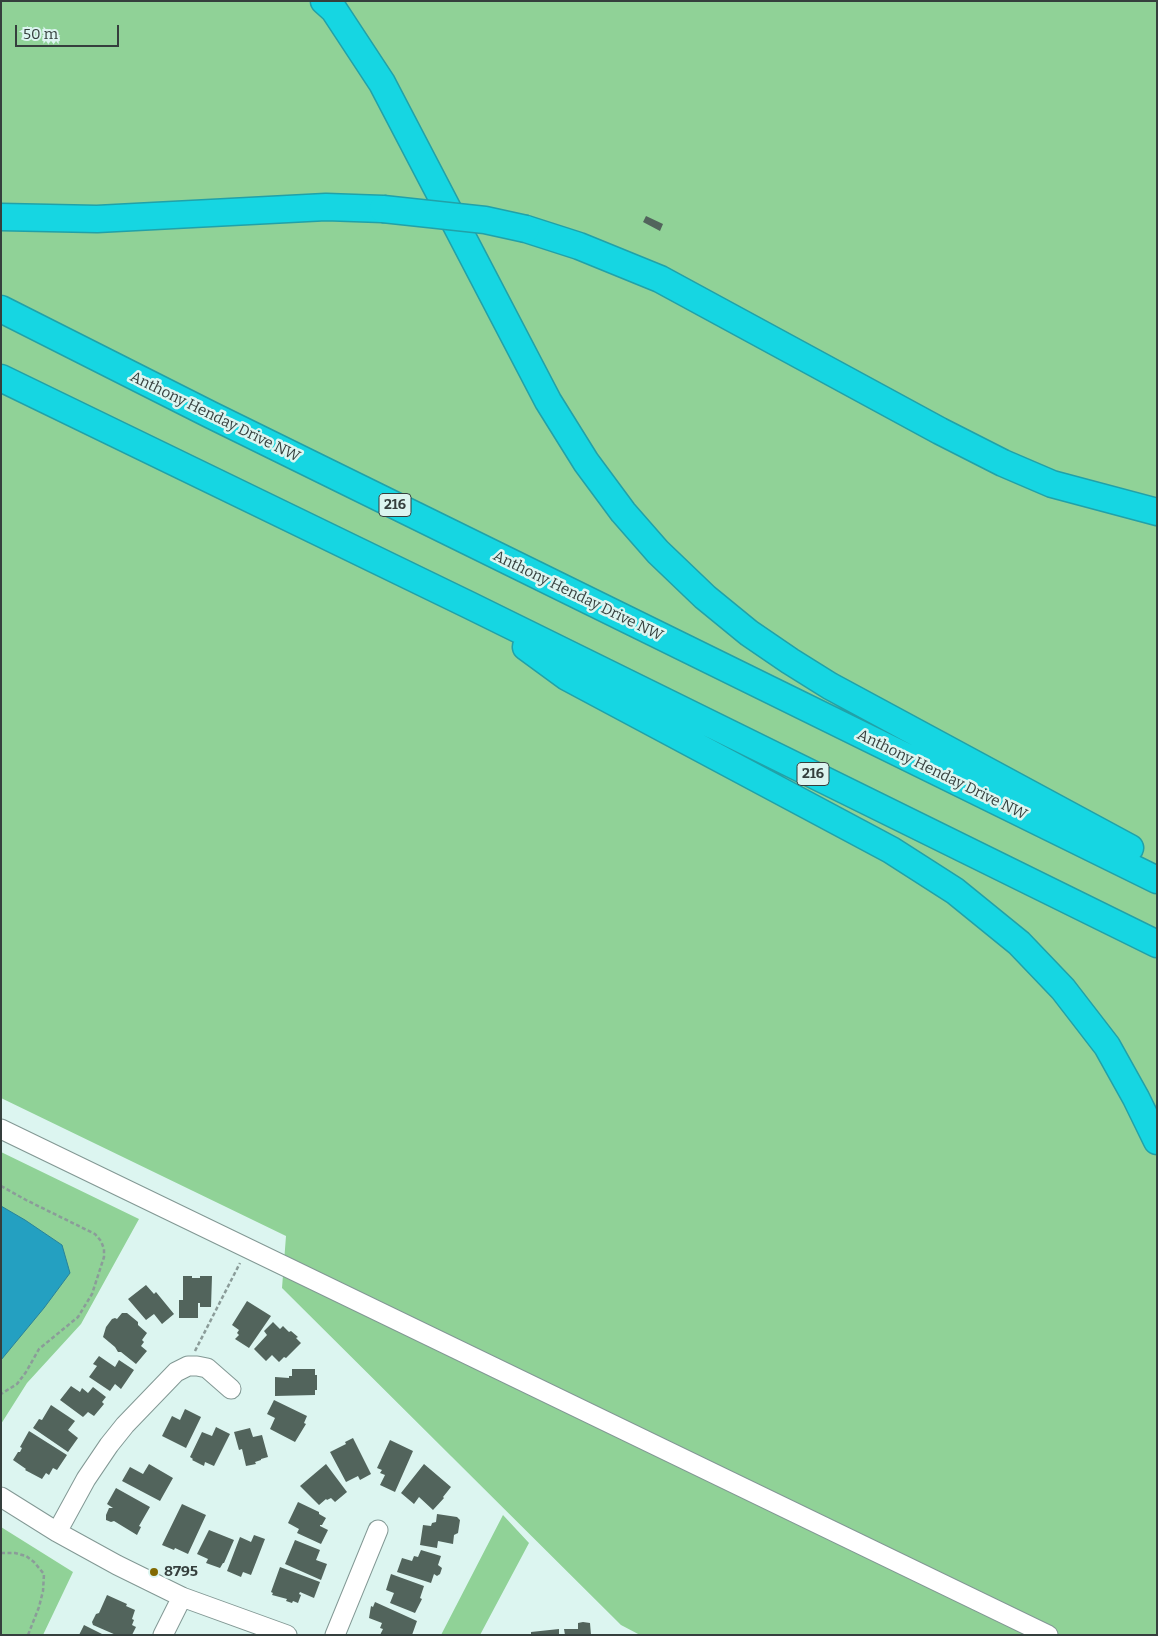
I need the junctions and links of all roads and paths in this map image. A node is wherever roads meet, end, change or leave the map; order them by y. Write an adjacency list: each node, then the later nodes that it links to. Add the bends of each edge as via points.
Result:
1 (324, 1): 7 (highway, via 334,10 382,83 553,409 586,462 658,552 705,597 750,633 830,686)
2 (1, 217): 5 (highway, bridge, via 97,219 326,207 383,209 485,220 526,229 579,246 660,279 1003,463 1052,484)
3 (1, 309): 8 (highway, Anthony Henday Drive NW / 216)
4 (1, 378): 6 (highway, 216)
5 (1157, 512)
6 (469, 605): 9 (highway, 216); 11 (highway, via 568,677 891,850 955,891 1018,942 1063,989 1107,1046)
7 (1157, 863)
8 (1157, 880)
9 (1157, 944)
10 (1, 1128): 13 (street)
11 (1157, 1141)
12 (1, 1186): 16 (path, via 95,1234 104,1249 92,1294 78,1318 39,1349 17,1384)
13 (248, 1248): 14 (path); 26 (street)
14 (188, 1366): 15 (street, via 207,1368); 19 (street, via 176,1372 114,1438 86,1479)
15 (231, 1390)
16 (1, 1394)
17 (1, 1497): 19 (street)
18 (378, 1530): 25 (street)
19 (57, 1532): 21 (street)
20 (1, 1553): 22 (path, via 26,1556 44,1574 44,1591)
21 (182, 1597): 23 (street); 24 (street)
22 (28, 1635)
23 (163, 1635)
24 (287, 1635)
25 (335, 1635)
26 (1048, 1635)

